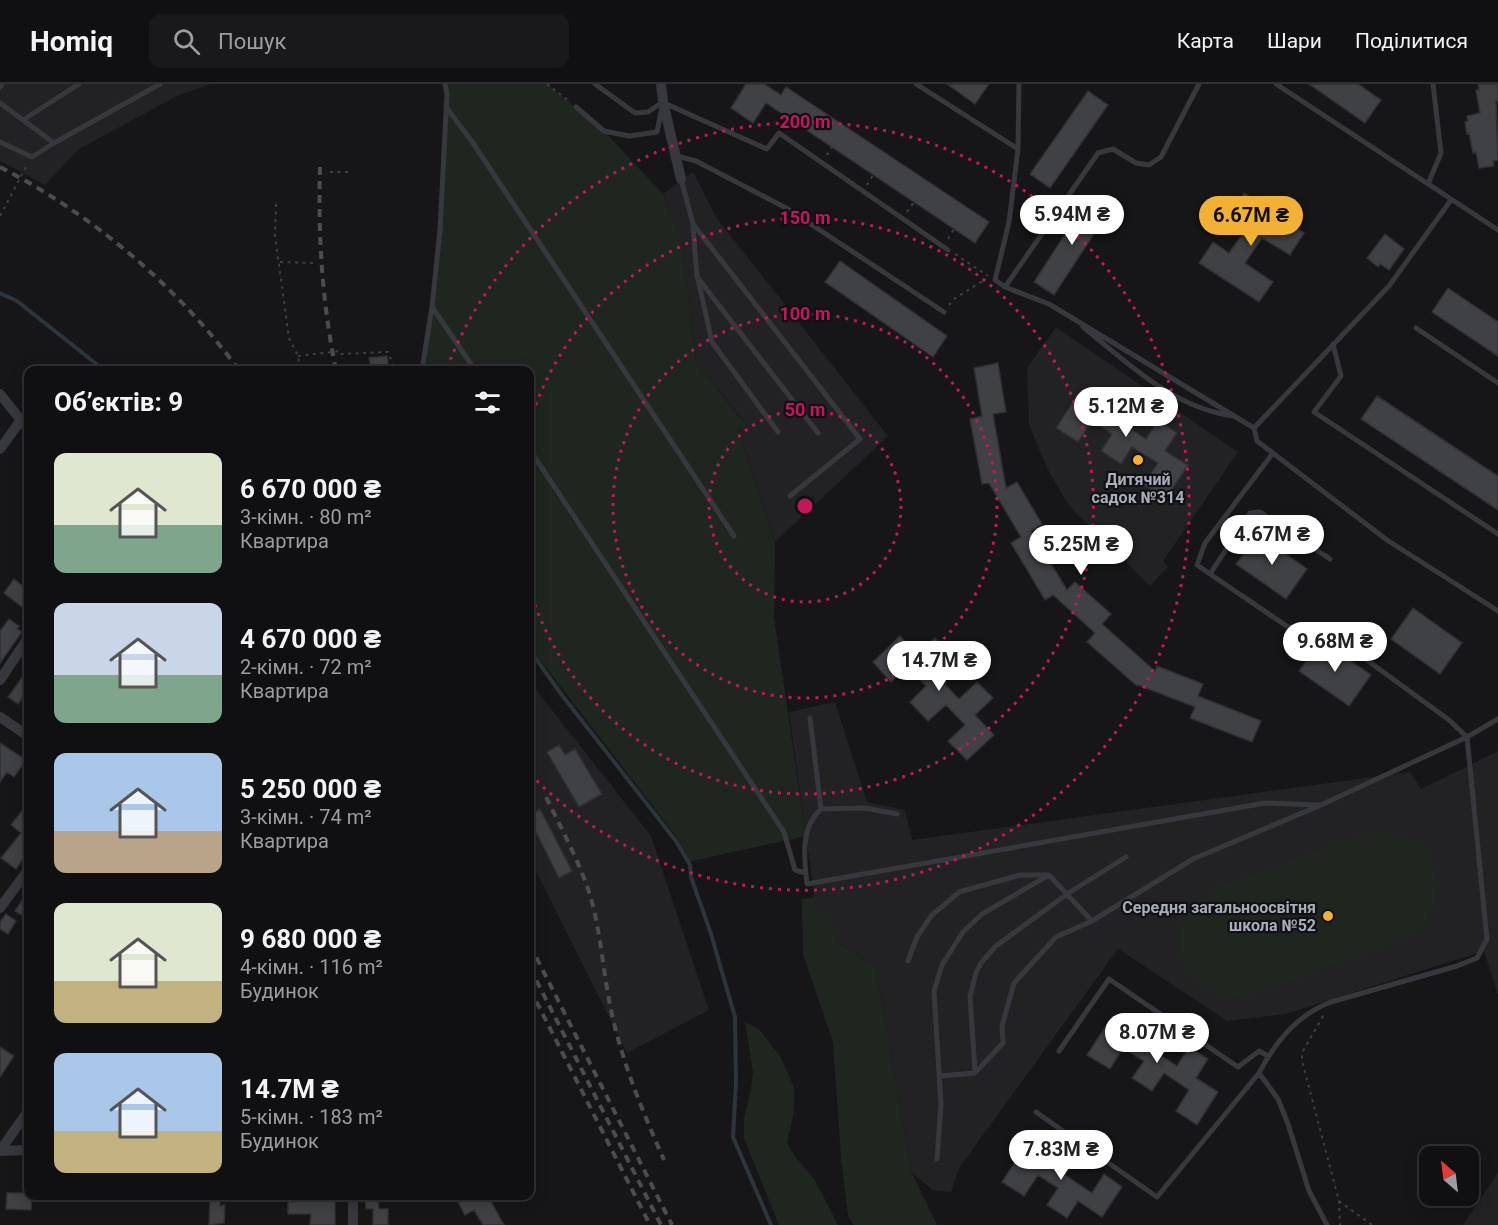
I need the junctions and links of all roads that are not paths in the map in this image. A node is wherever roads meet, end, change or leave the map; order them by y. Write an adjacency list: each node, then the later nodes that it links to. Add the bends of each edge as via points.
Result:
1 (79, 84): 15 (lane)
2 (160, 84): 17 (lane)
3 (445, 84): 13 (lane)
4 (595, 84): 11 (lane, via 635,113 648,112)
5 (660, 84): 11 (street)
6 (916, 84): 18 (lane)
7 (1019, 84): 18 (lane)
8 (1198, 84): 27 (lane, via 1161,157 1149,165 1136,163 1113,149 1098,153)
9 (1276, 84): 21 (lane)
10 (1433, 84): 21 (lane, via 1441,153)
11 (663, 102): 14 (lane, via 657,132 629,136 604,131); 19 (street); 25 (lane, via 767,149 779,134)
12 (0, 103): 15 (lane)
13 (446, 107): 28 (lane); 50 (lane, via 480,152)
14 (576, 107)
15 (23, 120): 17 (lane)
16 (0, 142): 17 (lane, via 32,157)
17 (54, 144)
18 (1018, 149): 27 (lane, via 1009,222 992,278)
19 (675, 156): 20 (street); 29 (lane, via 696,161 788,209)
20 (681, 179): 23 (lane)
21 (1428, 184): 22 (lane)
22 (1451, 200): 24 (lane); 32 (lane, via 1389,286)
23 (693, 224): 26 (lane); 48 (lane, via 860,439)
24 (1498, 231)
25 (946, 248)
26 (697, 277): 43 (lane, via 712,342); 44 (lane)
27 (1005, 287): 30 (lane)
28 (432, 307): 33 (lane); 34 (lane)
29 (944, 312)
30 (1063, 312): 36 (lane); 38 (lane)
31 (1416, 328): 35 (lane)
32 (1333, 344): 42 (lane); 49 (lane, via 1341,376 1314,412)
33 (424, 366)
34 (472, 366)
35 (1498, 383)
36 (1164, 392): 38 (lane, via 1217,414); 40 (lane)
37 (0, 394): 39 (street)
38 (1234, 416): 42 (lane)
39 (21, 420): 41 (street); 45 (street)
40 (1142, 423)
41 (24, 424)
42 (1254, 428): 46 (lane, via 1257,441)
43 (778, 432)
44 (818, 433)
45 (0, 449)
46 (1273, 453): 52 (lane, via 1205,543 1197,565); 53 (lane, via 1387,540)
47 (534, 456): 65 (lane, via 784,832 795,870)
48 (790, 496)
49 (1498, 534)
50 (734, 536)
51 (1329, 559): 52 (lane, via 1260,512 1250,513)
52 (1210, 574): 60 (lane, via 1288,627 1323,628)
53 (1498, 611)
54 (24, 645): 55 (street)
55 (0, 680)
56 (0, 717): 59 (street)
57 (810, 717): 62 (lane)
58 (1498, 719): 60 (lane)
59 (24, 733)
60 (1467, 737): 61 (lane); 73 (lane, via 1487,939 1477,958 1316,1008 1302,1017)
61 (1321, 805): 65 (lane, via 1265,803 807,884); 70 (lane, via 1193,859)
62 (821, 809): 63 (lane, via 865,808); 65 (lane, via 812,817 803,851)
63 (897, 814)
64 (1126, 856): 68 (lane)
65 (806, 873)
66 (24, 875): 69 (street)
67 (1049, 875): 68 (lane); 71 (lane, via 1020,875 959,892 931,916); 76 (lane, via 982,914 948,953 934,991)
68 (1067, 894): 70 (lane); 74 (lane, via 996,946 976,973 969,1007)
69 (0, 908)
70 (1092, 921): 74 (lane, via 1056,937 1014,983 1002,1026 1003,1043)
71 (908, 961)
72 (1059, 1051): 73 (lane, via 1109,979 1238,1067 1258,1051)
73 (1268, 1056): 75 (lane)
74 (975, 1073): 76 (lane)
75 (1259, 1073): 77 (lane, via 1157,1197); 84 (lane, via 1278,1100 1309,1191)
76 (940, 1076): 81 (lane)
77 (1036, 1112)
78 (24, 1117): 80 (street)
79 (24, 1150): 80 (street)
80 (0, 1151)
81 (937, 1159)
82 (353, 1200): 83 (street)
83 (353, 1225)
84 (1327, 1225)

